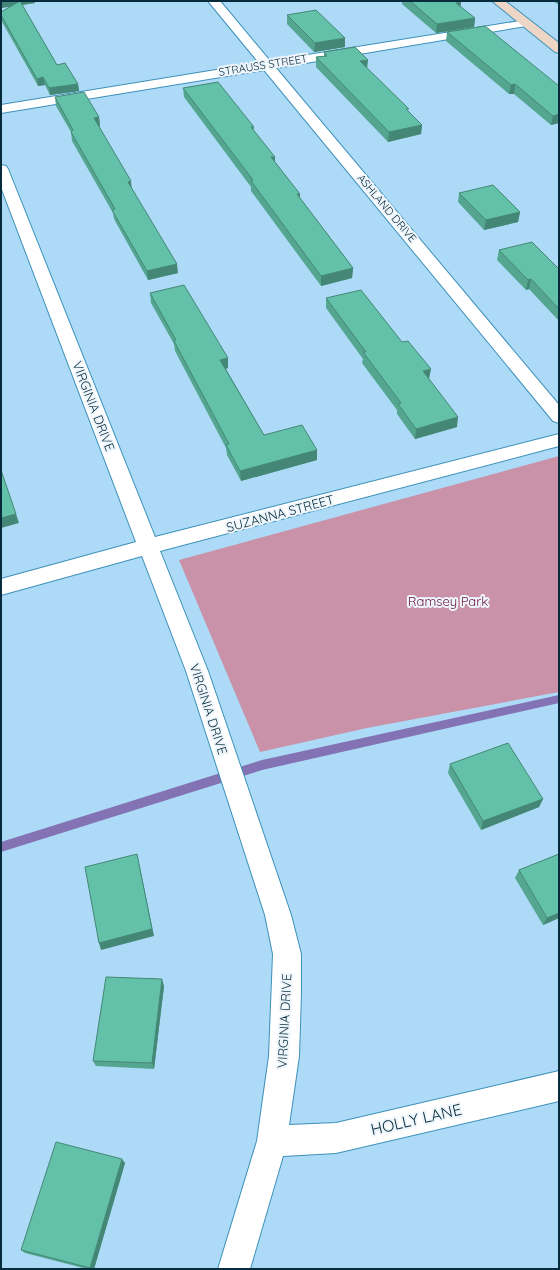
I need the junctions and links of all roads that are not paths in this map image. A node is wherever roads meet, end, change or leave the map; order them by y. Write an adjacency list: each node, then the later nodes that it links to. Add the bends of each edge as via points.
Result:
1 (214, 1): 5 (street, ASHLAND DRIVE)
2 (498, 1): 3 (street)
3 (526, 23): 4 (street); 5 (street, STRAUSS STREET)
4 (559, 49)
5 (266, 65): 6 (street, STRAUSS STREET); 8 (street, ASHLAND DRIVE)
6 (1, 109)
7 (1, 169): 10 (street, VIRGINIA DRIVE)
8 (559, 417)
9 (559, 440): 10 (street, SUZANNA STREET)
10 (149, 546): 11 (street, SUZANNA STREET); 13 (street, VIRGINIA DRIVE, via 197,671 278,915 287,954 284,1056)
11 (1, 587)
12 (559, 1086): 13 (street, HOLLY LANE, via 336,1138)
13 (272, 1141): 14 (street, VIRGINIA DRIVE)
14 (234, 1269)

